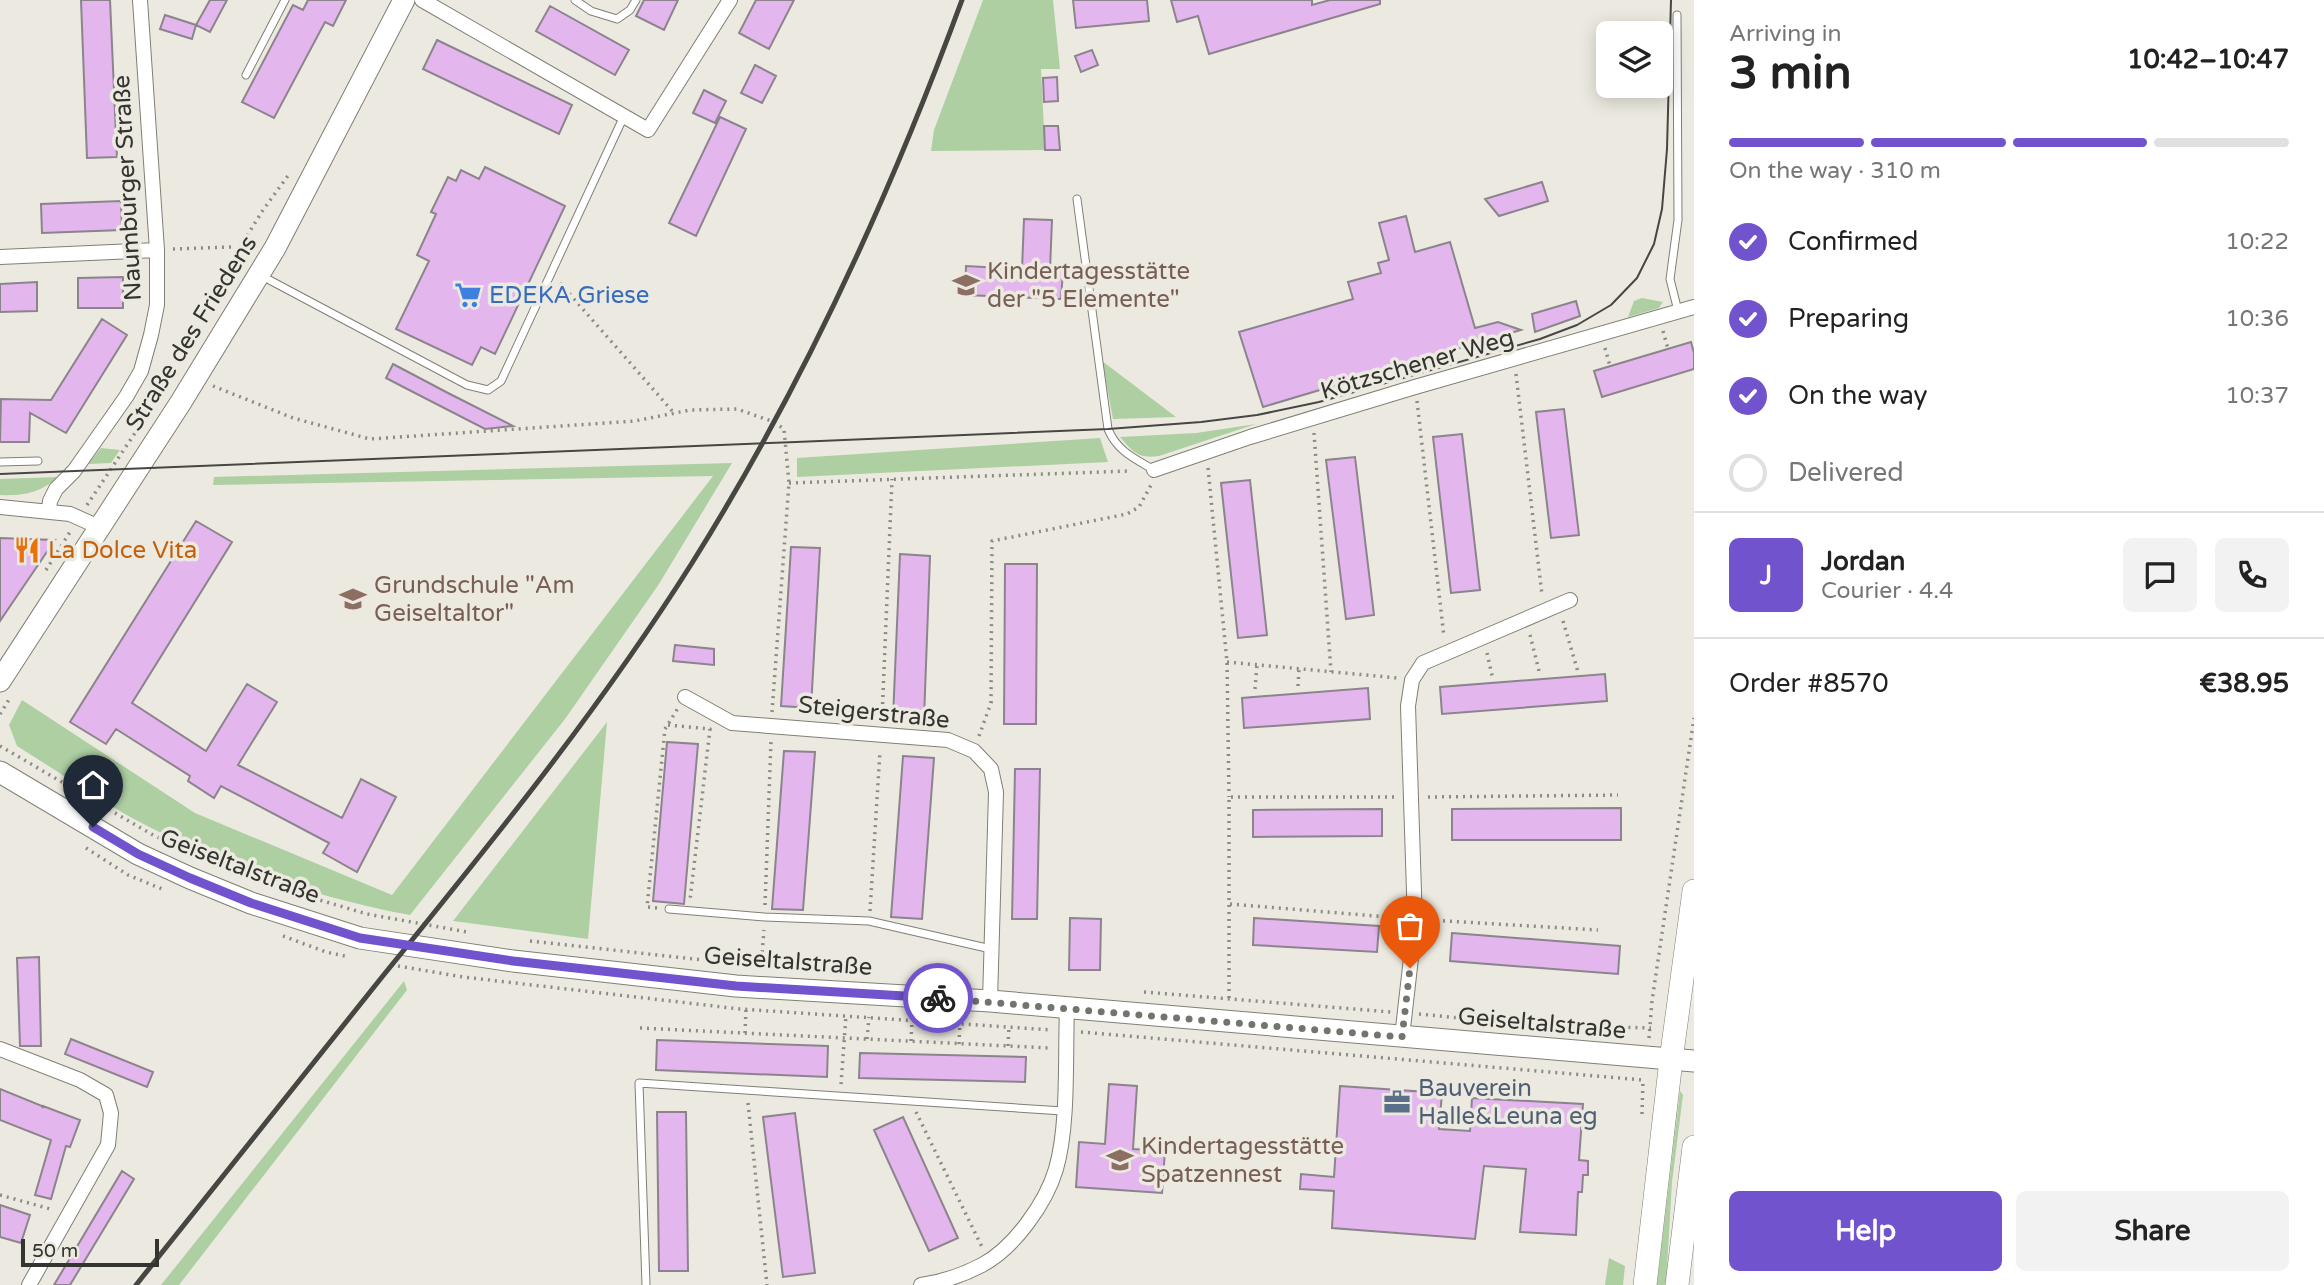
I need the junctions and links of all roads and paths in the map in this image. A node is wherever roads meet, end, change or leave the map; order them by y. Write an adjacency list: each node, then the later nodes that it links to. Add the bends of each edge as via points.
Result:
1 (140, 0): 13 (street, Naumburger Straße)
2 (285, 0): 9 (lane)
3 (404, 0): 17 (street, Straße des Friedens)
4 (422, 0): 10 (street)
5 (575, 0): 6 (lane, via 617,19)
6 (636, 0)
7 (730, 0): 10 (street, via 648,131)
8 (1677, 15): 20 (lane, via 1678,220 1670,279)
9 (246, 75)
10 (624, 116): 16 (lane)
11 (293, 167): 14 (path)
12 (1077, 199): 30 (lane, via 1108,429 1121,450)
13 (157, 250): 14 (path, via 232,247); 15 (street); 34 (street, Naumburger Straße, via 156,305 141,371 57,489)
14 (237, 252): 17 (path); 18 (path)
15 (0, 257)
16 (550, 272): 17 (lane, via 501,382 488,390 467,386); 24 (path)
17 (259, 274): 22 (street, Straße des Friedens)
18 (223, 296)
19 (1694, 307): 20 (street, Kötzschener Weg)
20 (1678, 311): 21 (street, Kötzschener Weg)
21 (1514, 359): 23 (street, Kötzschener Weg); 38 (path)
22 (195, 378): 24 (path, via 293,418 370,439 635,421); 36 (street, Straße des Friedens)
23 (1415, 387): 26 (street, Kötzschener Weg); 41 (path)
24 (674, 413): 32 (path, via 737,409 774,422 784,429)
25 (145, 418): 35 (path)
26 (1313, 419): 27 (street, Kötzschener Weg); 45 (path)
27 (1206, 452): 30 (street, Kötzschener Weg); 42 (path)
28 (38, 461): 29 (lane)
29 (0, 462)
30 (1154, 470): 31 (path); 59 (path, via 1139,506 1127,514 992,541 991,703)
31 (891, 479): 32 (path); 57 (path)
32 (789, 483): 56 (path)
33 (0, 506): 34 (street)
34 (49, 510): 35 (street)
35 (78, 517): 36 (street)
36 (99, 527): 50 (street, Straße des Friedens)
37 (1564, 603): 38 (street); 46 (path)
38 (1544, 611): 39 (street)
39 (1526, 619): 40 (street); 47 (path)
40 (1483, 637): 41 (street); 49 (path)
41 (1446, 653): 48 (street, via 1423,663)
42 (1227, 662): 43 (path); 62 (path)
43 (1257, 665): 44 (path); 52 (path)
44 (1299, 669): 45 (path); 51 (path)
45 (1331, 672): 48 (path)
46 (1578, 672)
47 (1540, 675)
48 (1412, 680): 63 (street, via 1408,706)
49 (1493, 680)
50 (0, 681)
51 (1297, 686)
52 (1255, 689)
53 (685, 698): 55 (path); 56 (street, Steigerstraße, via 732,723)
54 (1694, 718): 84 (path)
55 (668, 725): 65 (path, via 647,907); 66 (path, via 710,729)
56 (771, 725): 57 (street, Steigerstraße); 67 (path)
57 (881, 733): 59 (street, Steigerstraße, via 948,740); 68 (path)
58 (0, 746): 69 (path, via 153,835 218,865 366,914)
59 (974, 751): 71 (street, Steigerstraße, via 991,769 996,792)
60 (0, 772): 74 (street, Geiseltalstraße, via 138,854 190,878 360,938 736,986)
61 (1618, 795): 63 (path)
62 (1229, 797): 63 (path); 73 (path)
63 (1411, 797): 77 (street, via 1415,923)
64 (1694, 891): 95 (main road)
65 (669, 909): 66 (lane)
66 (689, 911): 67 (lane)
67 (765, 917): 68 (lane); 70 (path, via 761,966)
68 (869, 921): 71 (lane)
69 (470, 933)
70 (521, 940)
71 (991, 949): 74 (street, Steigerstraße)
72 (1137, 992): 73 (path)
73 (1229, 998): 77 (path)
74 (990, 1001): 75 (street, Geiseltalstraße)
75 (1067, 1008): 86 (street, Geiseltalstraße); 93 (street)
76 (746, 1009): 85 (path)
77 (1405, 1013): 84 (path, via 1532,1025); 86 (street)
78 (846, 1016): 87 (path)
79 (869, 1017): 88 (path)
80 (912, 1020): 89 (path)
81 (960, 1023): 90 (path)
82 (1009, 1027): 91 (path)
83 (640, 1028): 85 (path)
84 (1651, 1028): 94 (path)
85 (745, 1033): 87 (path)
86 (1402, 1037): 94 (street, Geiseltalstraße)
87 (844, 1038): 88 (path); 99 (path)
88 (867, 1039): 89 (path)
89 (911, 1041): 90 (path)
90 (959, 1044): 91 (path)
91 (1008, 1046): 93 (path)
92 (0, 1049): 104 (street, via 106,1095 111,1113 108,1145)
93 (1065, 1049): 101 (street)
94 (1646, 1058): 95 (street, Geiseltalstraße); 97 (path)
95 (1671, 1060): 96 (street, Geiseltalstraße); 110 (main road)
96 (1694, 1061)
97 (1643, 1080)
98 (746, 1090): 99 (lane); 107 (lane, via 639,1083); 108 (path)
99 (840, 1096): 100 (lane)
100 (910, 1101): 101 (lane); 105 (path)
101 (1063, 1111): 105 (street, via 1056,1170 1038,1207 1014,1239)
102 (1694, 1150): 111 (main road)
103 (0, 1195): 104 (path)
104 (69, 1214): 106 (street)
105 (989, 1261): 109 (street, via 941,1282)
106 (29, 1285)
107 (646, 1285)
108 (767, 1285)
109 (921, 1285)
110 (1645, 1285)
111 (1677, 1285)

